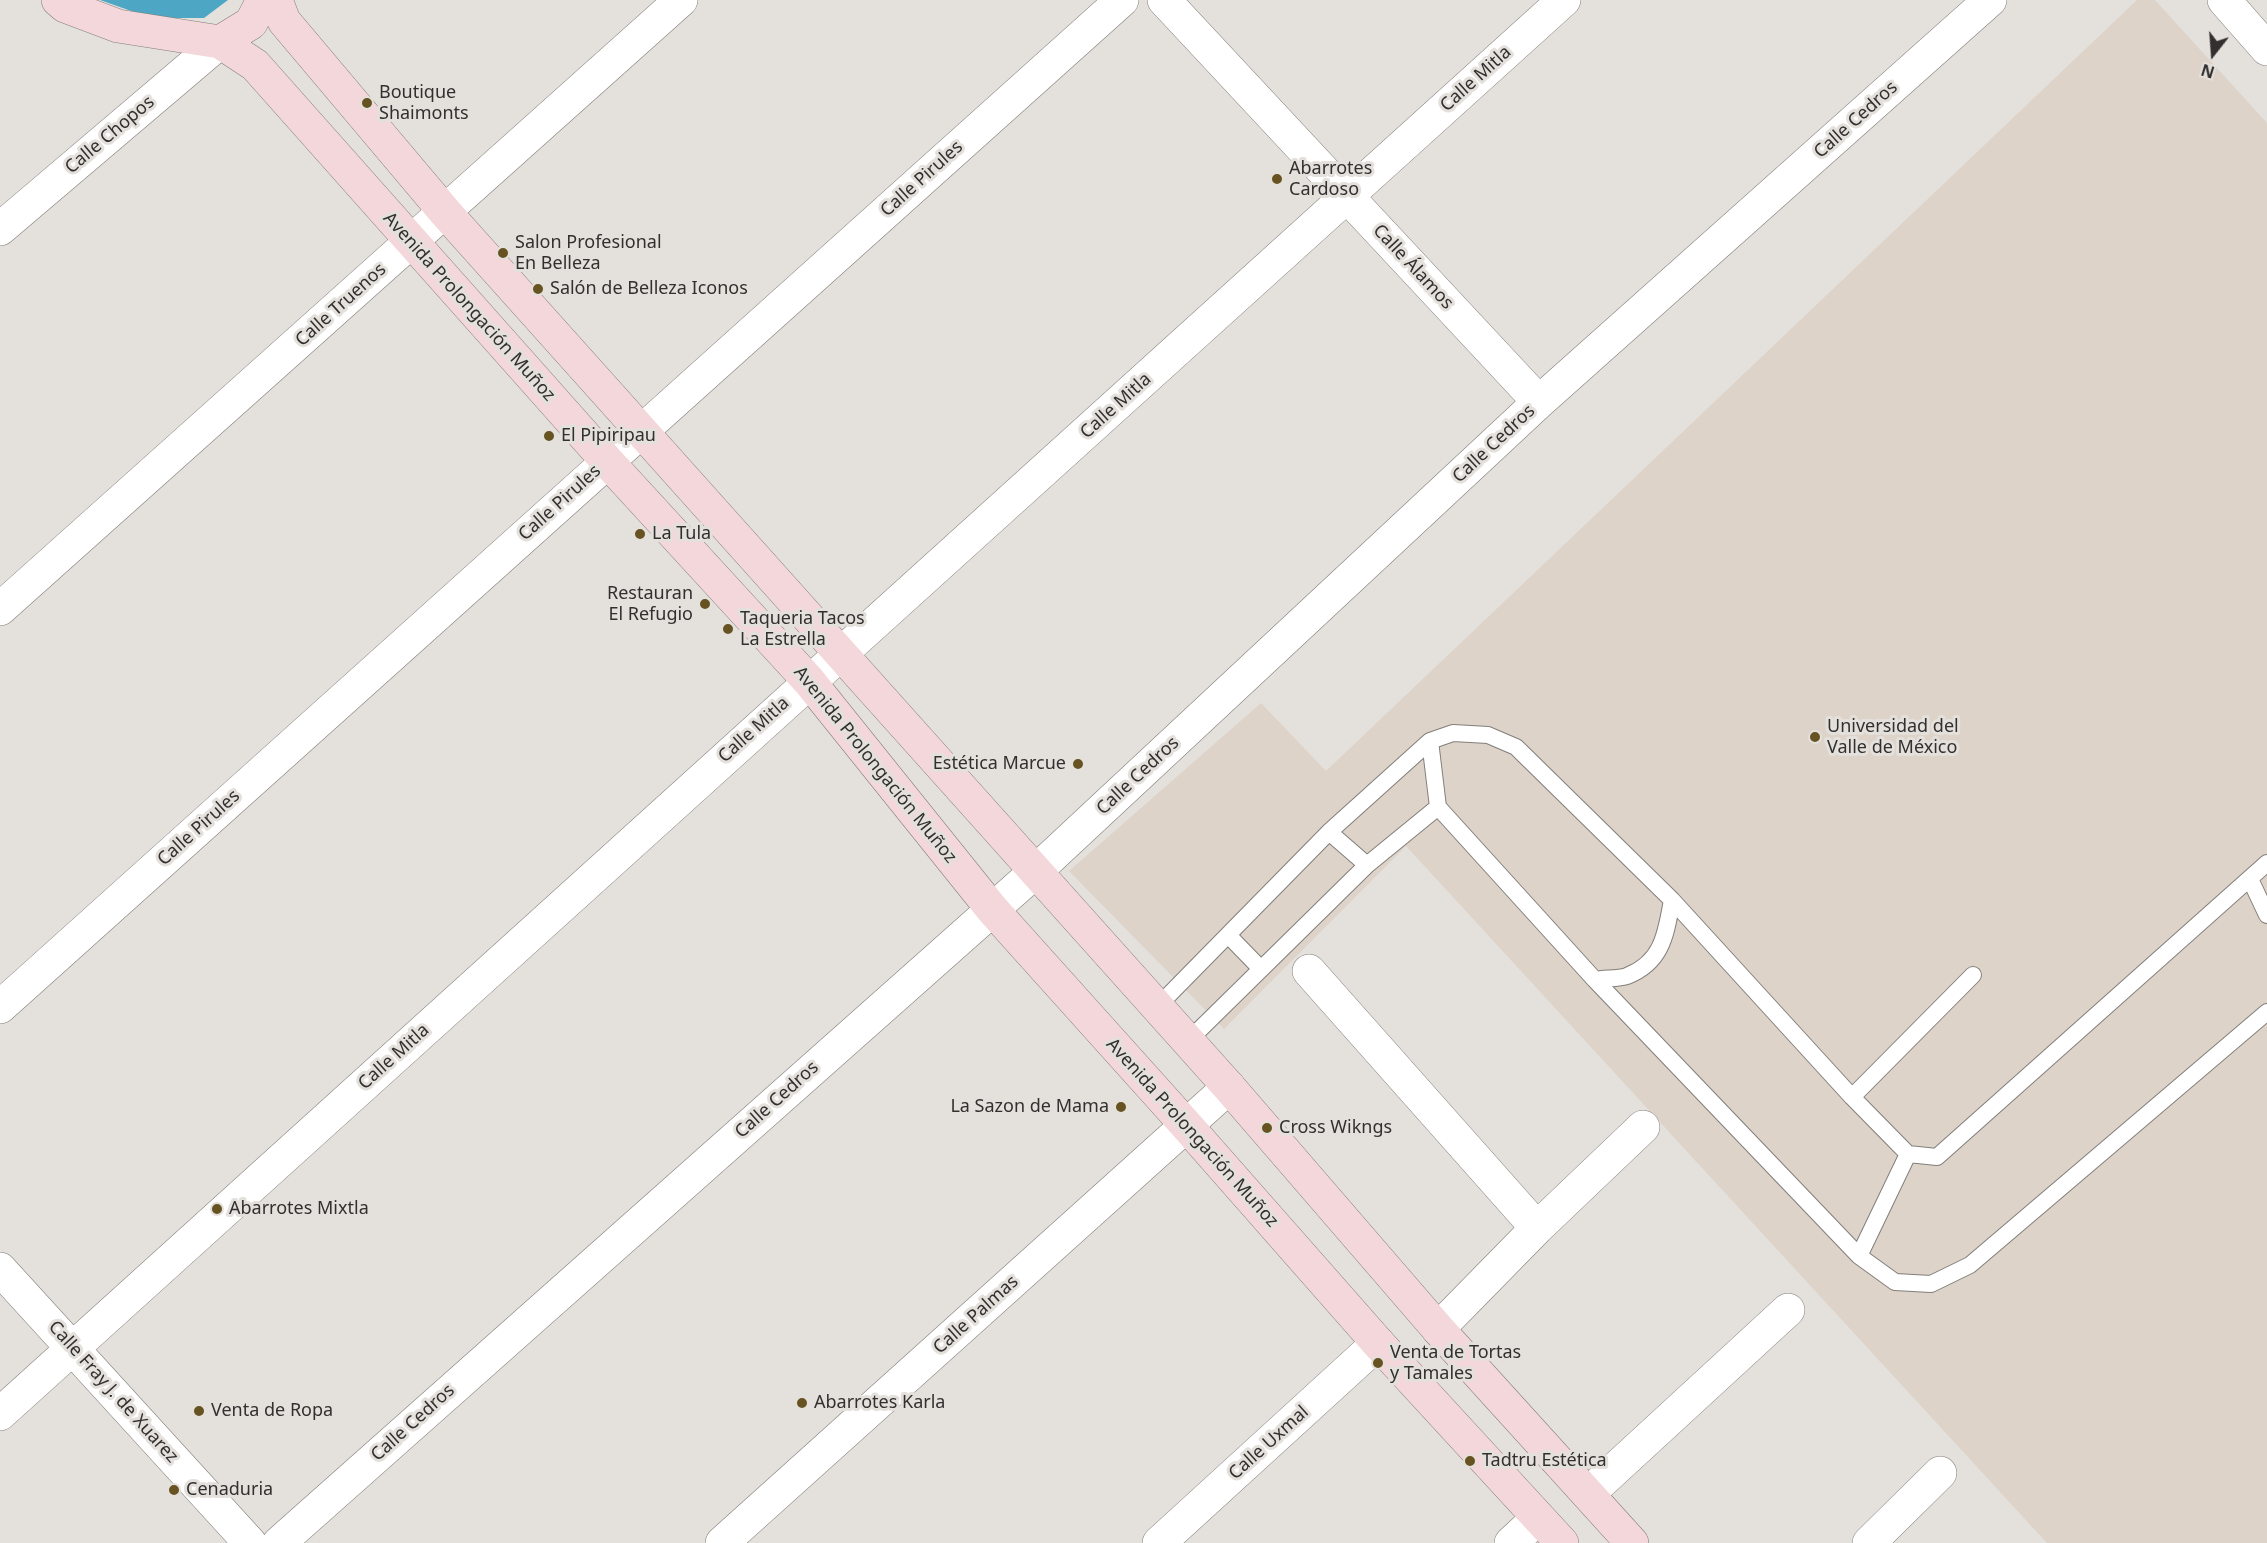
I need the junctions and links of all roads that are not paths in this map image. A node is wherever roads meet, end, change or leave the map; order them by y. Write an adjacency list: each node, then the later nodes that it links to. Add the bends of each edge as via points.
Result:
1 (58, 0): 10 (street, Avenida Prolongación Muñoz, via 118,26)
2 (263, 0): 10 (street, via 250,22)
3 (276, 0): 13 (street, via 284,21)
4 (681, 0): 13 (street, Calle Truenos)
5 (1122, 0): 17 (street, Calle Pirules)
6 (1164, 0): 12 (street, Calle Álamos)
7 (1564, 0): 12 (street, Calle Mitla)
8 (1990, 0): 16 (street, Calle Cedros)
9 (2224, 0): 11 (street)
10 (220, 42): 14 (street, Calle Chopos); 15 (street, Avenida Prolongación Muñoz, via 255,65)
11 (2267, 49)
12 (1347, 196): 16 (street, Calle Álamos); 20 (street, Calle Mitla)
13 (445, 212): 15 (street, Calle Truenos); 17 (street)
14 (0, 229)
15 (411, 242): 18 (street, Avenida Prolongación Muñoz); 19 (street, Calle Truenos)
16 (1539, 402): 27 (street, Calle Cedros)
17 (641, 431): 18 (street, Calle Pirules); 20 (street)
18 (607, 461): 21 (street, Avenida Prolongación Muñoz); 37 (street, Calle Pirules)
19 (0, 609)
20 (841, 655): 21 (street, Calle Mitla); 27 (street)
21 (809, 681): 30 (street, Avenida Prolongación Muñoz); 52 (street, Calle Mitla)
22 (1430, 741): 23 (lane); 24 (lane); 29 (lane, via 1453,733 1488,735 1516,747)
23 (1438, 807): 26 (lane); 36 (lane)
24 (1329, 832): 26 (lane); 32 (lane)
25 (2267, 863): 28 (lane)
26 (1367, 865): 33 (lane)
27 (1036, 871): 30 (street, Calle Cedros); 38 (street)
28 (2250, 879): 31 (lane); 45 (lane, via 1937,1157)
29 (1672, 900): 36 (lane, via 1666,937 1654,959 1627,976); 42 (lane)
30 (992, 909): 43 (street, Avenida Prolongación Muñoz); 58 (street, Calle Cedros)
31 (2267, 915)
32 (1228, 935): 33 (lane); 38 (lane)
33 (1261, 969): 40 (lane)
34 (1309, 971): 46 (street)
35 (1972, 975): 42 (lane)
36 (1595, 980): 47 (lane)
37 (0, 1007)
38 (1157, 1007): 40 (street)
39 (2267, 1012): 47 (lane, via 1970,1265 1931,1284 1895,1282)
40 (1188, 1041): 41 (street)
41 (1229, 1087): 43 (street, Calle Palmas); 50 (street)
42 (1852, 1097): 45 (lane)
43 (1187, 1126): 51 (street, Avenida Prolongación Muñoz); 59 (street, Calle Palmas)
44 (1643, 1127): 46 (street)
45 (1908, 1154): 47 (lane)
46 (1537, 1228): 50 (street)
47 (1859, 1256)
48 (0, 1269): 52 (street, Calle Fray J. de Xuarez)
49 (1788, 1310): 55 (street)
50 (1438, 1329): 55 (street)
51 (1378, 1343): 56 (street, Avenida Prolongación Muñoz); 60 (street, Calle Uxmal)
52 (73, 1348): 53 (street, Calle Mitla); 57 (street, Calle Fray J. de Xuarez)
53 (0, 1414)
54 (1940, 1473): 64 (street)
55 (1588, 1494): 63 (street)
56 (1538, 1518): 61 (street); 62 (street, Avenida Prolongación Muñoz)
57 (250, 1543)
58 (279, 1543)
59 (722, 1543)
60 (1159, 1543)
61 (1511, 1543)
62 (1562, 1543)
63 (1632, 1543)
64 (1869, 1543)

